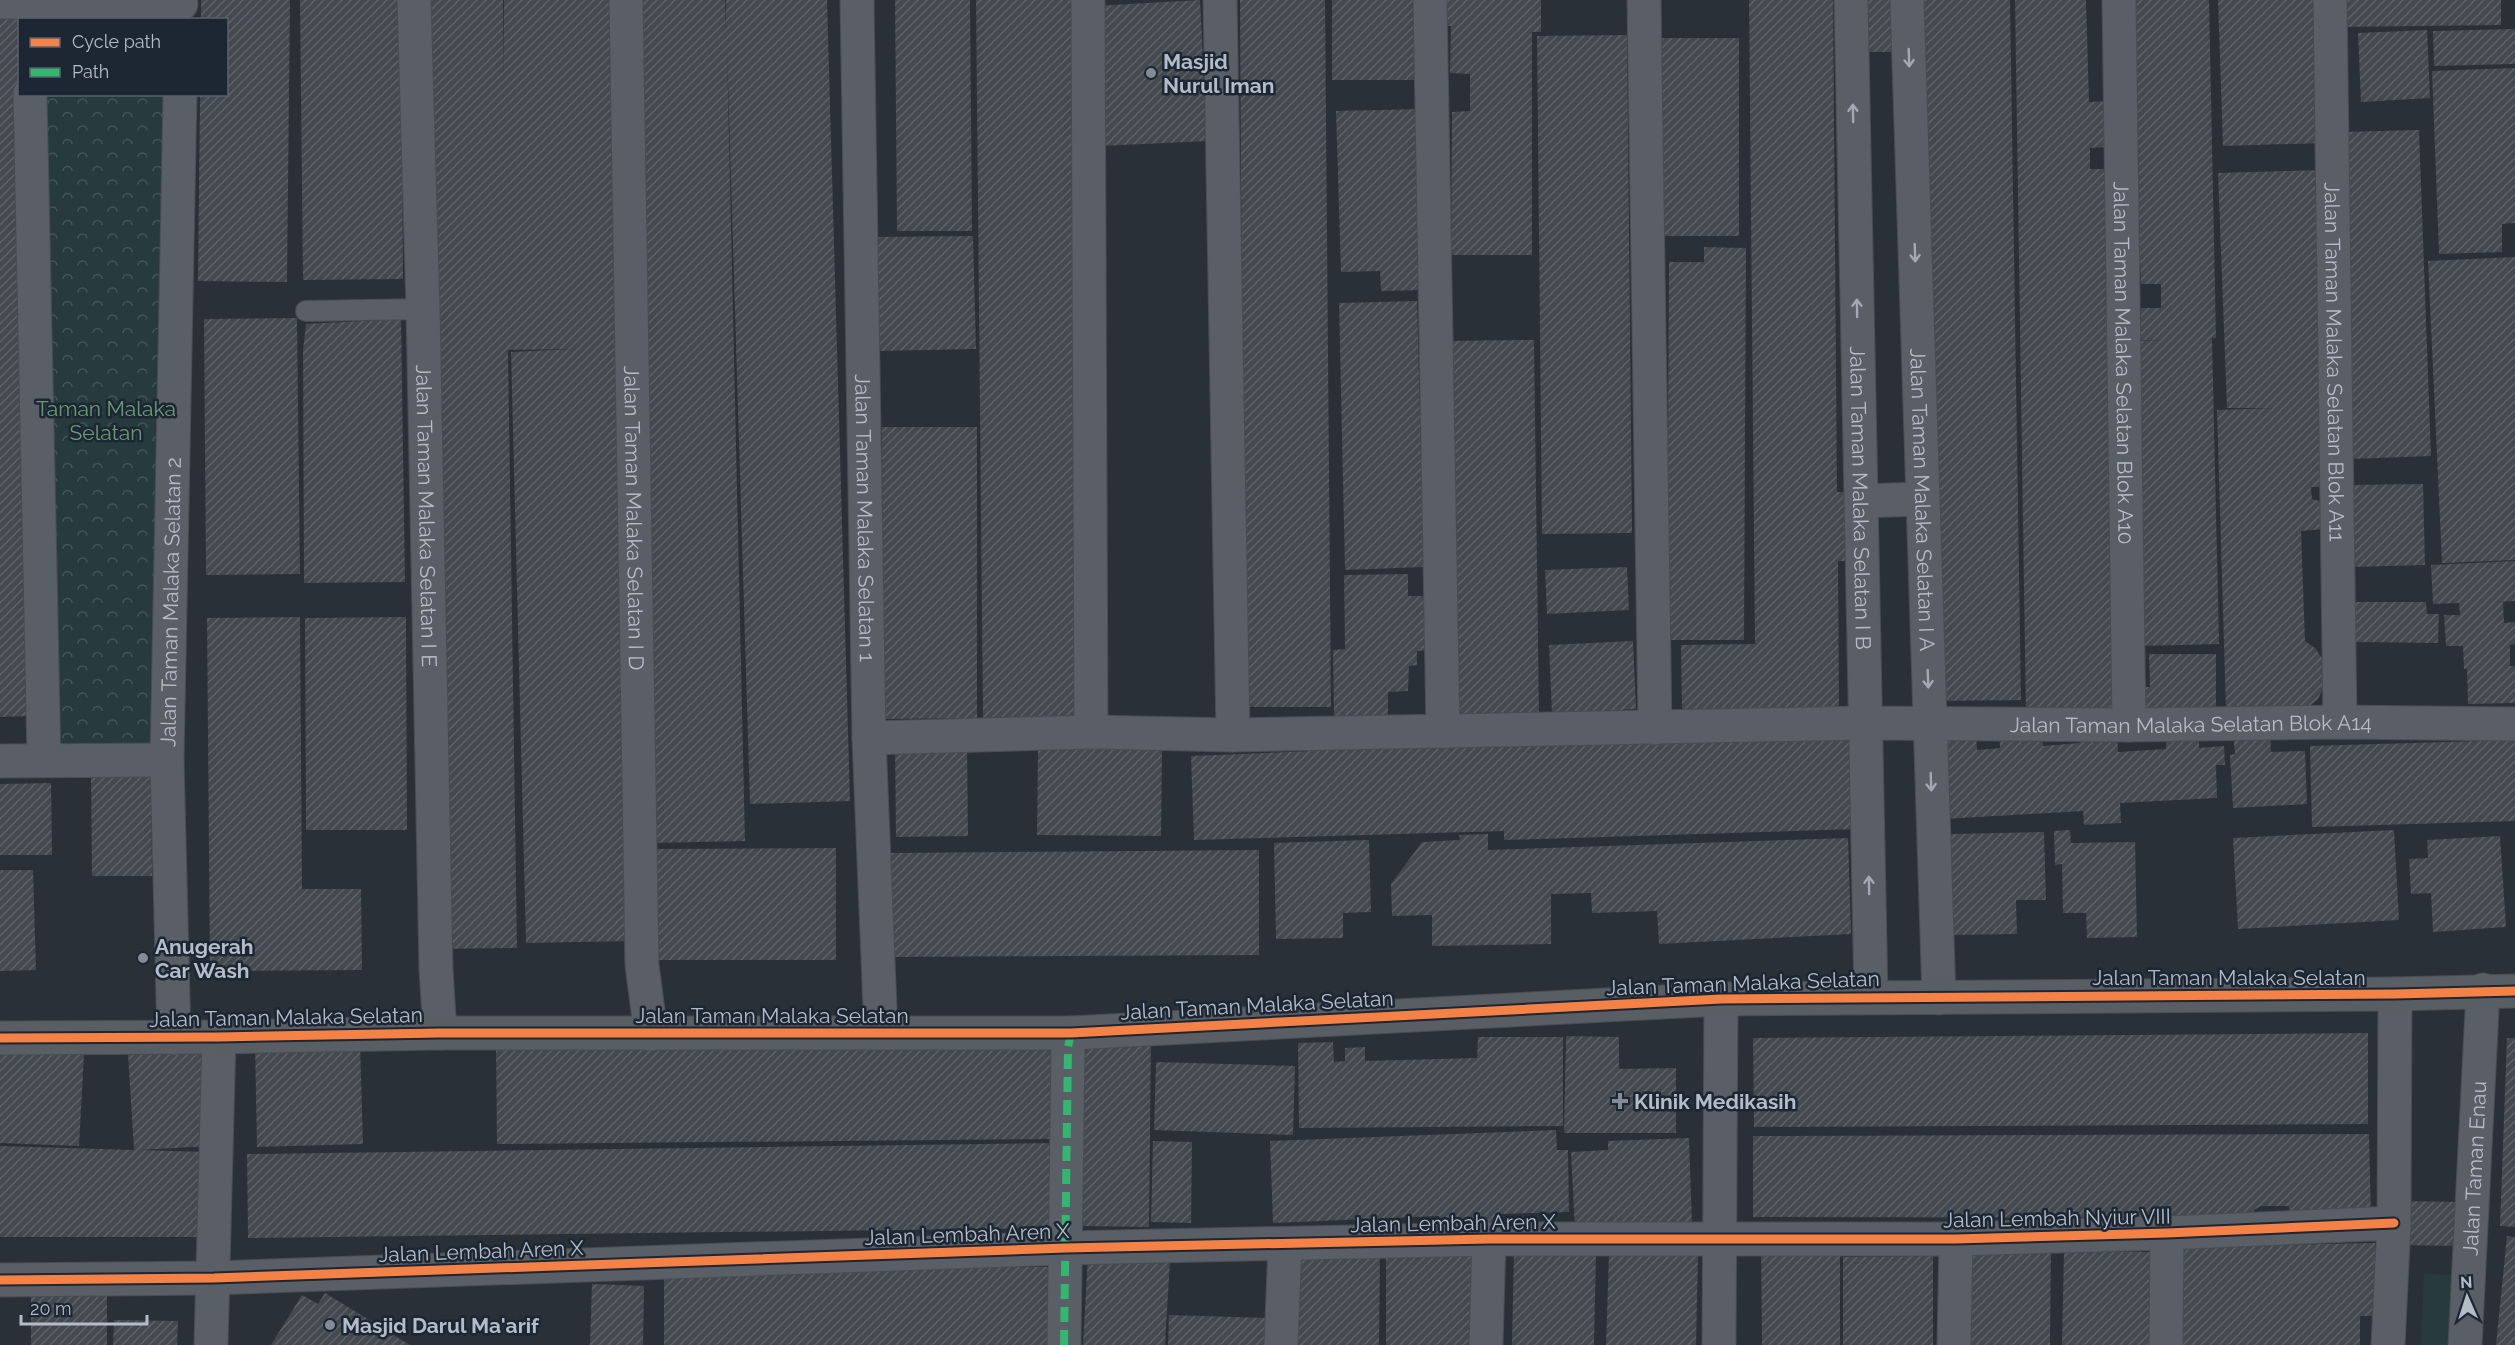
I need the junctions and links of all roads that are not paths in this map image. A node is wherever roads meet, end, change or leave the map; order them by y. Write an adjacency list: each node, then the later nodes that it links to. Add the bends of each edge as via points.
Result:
1 (414, 0): 16 (street, Jalan Taman Malaka Selatan I E)
2 (626, 0): 41 (street, Jalan Taman Malaka Selatan I D, via 642,965)
3 (857, 0): 29 (street, Jalan Taman Malaka Selatan 1)
4 (1088, 0): 27 (street)
5 (1220, 0): 28 (street)
6 (1430, 0): 26 (street)
7 (1644, 0): 25 (street)
8 (1851, 0): 19 (street, Jalan Taman Malaka Selatan I B, one-way to 8)
9 (1907, 0): 18 (street, Jalan Taman Malaka Selatan I A, one-way to 18)
10 (2119, 0): 24 (street, Jalan Taman Malaka Selatan Blok A10)
11 (2330, 0): 20 (street, Jalan Taman Malaka Selatan Blok A11)
12 (19, 8): 13 (street)
13 (181, 8)
14 (30, 96): 30 (street)
15 (180, 96): 31 (street, Jalan Taman Malaka Selatan 2)
16 (423, 309): 17 (lane); 39 (street, Jalan Taman Malaka Selatan I E, via 435,969)
17 (306, 310)
18 (1922, 499): 19 (street); 22 (street, Jalan Taman Malaka Selatan I A, one-way to 22)
19 (1861, 501): 21 (street, Jalan Taman Malaka Selatan I B)
20 (2340, 722): 23 (street, Jalan Taman Malaka Selatan Blok A14); 24 (street, Jalan Taman Malaka Selatan Blok A14)
21 (1865, 723): 22 (street, Jalan Taman Malaka Selatan Blok A14); 25 (street, Jalan Taman Malaka Selatan Blok A14); 36 (street, Jalan Taman Malaka Selatan I B, one-way to 21)
22 (1929, 724): 24 (street, Jalan Taman Malaka Selatan Blok A14); 37 (street, Jalan Taman Malaka Selatan I A, one-way to 37)
23 (2515, 724)
24 (2129, 725)
25 (1655, 728): 26 (street, Jalan Taman Malaka Selatan Blok A14)
26 (1443, 731): 28 (street, Jalan Taman Malaka Selatan Blok A14)
27 (1091, 732): 28 (street, Jalan Taman Malaka Selatan Blok A14); 29 (street, Jalan Taman Malaka Selatan Blok A14)
28 (1233, 735)
29 (869, 738): 42 (street, Jalan Taman Malaka Selatan 1)
30 (44, 760): 31 (street); 32 (street)
31 (167, 760): 45 (street, Jalan Taman Malaka Selatan 2)
32 (0, 761)
33 (2483, 990): 34 (street, Jalan Taman Malaka Selatan); 35 (street, Jalan Taman Malaka Selatan); 63 (street, Jalan Taman Enau)
34 (2515, 991)
35 (2395, 994): 37 (street, Jalan Taman Malaka Selatan); 46 (street)
36 (1870, 996): 37 (street, Jalan Taman Malaka Selatan); 38 (street, Jalan Taman Malaka Selatan)
37 (1939, 998)
38 (1721, 999): 40 (street, Jalan Taman Malaka Selatan); 48 (street)
39 (440, 1033): 41 (street, Jalan Taman Malaka Selatan); 43 (street, Jalan Taman Malaka Selatan)
40 (1071, 1033): 42 (street, Jalan Taman Malaka Selatan); 52 (street)
41 (651, 1034): 42 (street, Jalan Taman Malaka Selatan)
42 (881, 1034)
43 (219, 1037): 45 (street, Jalan Taman Malaka Selatan); 53 (street)
44 (0, 1038): 45 (street, Jalan Taman Malaka Selatan)
45 (174, 1038)
46 (2394, 1223): 47 (street, Jalan Lembah Nyiur VIII); 62 (street)
47 (2167, 1233): 50 (street, Jalan Lembah Nyiur VIII); 61 (street)
48 (1721, 1238): 49 (street, Jalan Lembah Aren X); 50 (street, Jalan Lembah Nyiur VIII); 59 (street)
49 (1489, 1239): 51 (street, Jalan Lembah Aren X); 58 (street)
50 (1956, 1239): 60 (street)
51 (1285, 1245): 52 (street, Jalan Lembah Aren X); 57 (street)
52 (1066, 1248): 53 (street, Jalan Lembah Aren X); 56 (street)
53 (214, 1278): 54 (street, Jalan Lembah Aren X); 55 (street)
54 (0, 1280)
55 (211, 1345)
56 (1064, 1345)
57 (1281, 1345)
58 (1486, 1345)
59 (1719, 1345)
60 (1954, 1345)
61 (2166, 1345)
62 (2388, 1345)
63 (2465, 1345)

